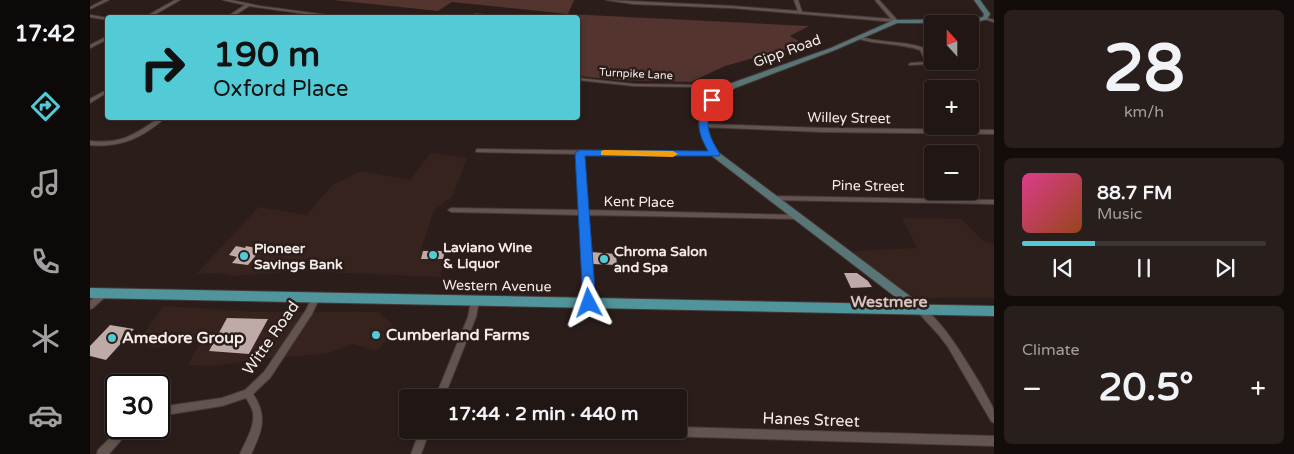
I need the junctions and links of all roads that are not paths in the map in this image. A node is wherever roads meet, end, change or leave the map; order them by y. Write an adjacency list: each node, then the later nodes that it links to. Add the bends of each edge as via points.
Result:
1 (107, 0): 9 (street)
2 (178, 0): 12 (street)
3 (225, 0): 8 (street)
4 (608, 0): 11 (street)
5 (796, 0): 11 (street)
6 (877, 0): 20 (street)
7 (977, 0): 18 (street, via 986,11)
8 (248, 4): 10 (street); 13 (street)
9 (90, 8)
10 (306, 13): 14 (street); 15 (street)
11 (800, 13): 20 (street)
12 (150, 15)
13 (231, 15)
14 (303, 15)
15 (323, 15)
16 (90, 16): 17 (street)
17 (105, 18)
18 (985, 18): 19 (street); 20 (street, Gipp Road, via 969,22)
19 (994, 20)
20 (896, 21): 21 (street, Gipp Road)
21 (861, 38): 24 (street, via 922,49 929,62); 26 (street, Gipp Road)
22 (105, 40): 23 (street)
23 (90, 47)
24 (911, 64)
25 (580, 80): 26 (street, Turnpike Lane, via 703,86)
26 (724, 90): 30 (street, Gipp Road, via 708,106)
27 (105, 92): 28 (street)
28 (90, 101)
29 (159, 120): 32 (street, via 122,143 104,145)
30 (703, 126): 31 (street, Willey Street); 35 (street)
31 (994, 132)
32 (90, 142)
33 (478, 151): 34 (street)
34 (580, 153): 35 (street); 39 (street)
35 (715, 154): 36 (street)
36 (772, 198): 37 (street, Pine Street); 40 (street)
37 (994, 202)
38 (451, 210): 39 (street, Kent Place)
39 (583, 214): 40 (street, Kent Place); 45 (street)
40 (797, 217): 47 (street)
41 (90, 293): 42 (main road, Western Avenue)
42 (103, 294): 43 (main road, Western Avenue); 46 (street)
43 (316, 296): 44 (main road, Western Avenue); 50 (street, Witte Road, via 267,375)
44 (475, 301): 45 (main road, Western Avenue); 49 (street, via 472,317)
45 (589, 303): 47 (main road, Western Avenue)
46 (90, 306)
47 (919, 309): 48 (main road, Western Avenue); 52 (street, via 942,332)
48 (994, 311)
49 (443, 389)
50 (248, 393): 51 (street, Witte Road, via 222,402); 58 (street, via 257,408 257,418)
51 (170, 410)
52 (994, 418)
53 (687, 432): 56 (street, Hanes Street)
54 (116, 439): 57 (street)
55 (422, 439): 59 (street)
56 (994, 441)
57 (102, 454)
58 (245, 454)
59 (416, 454)

